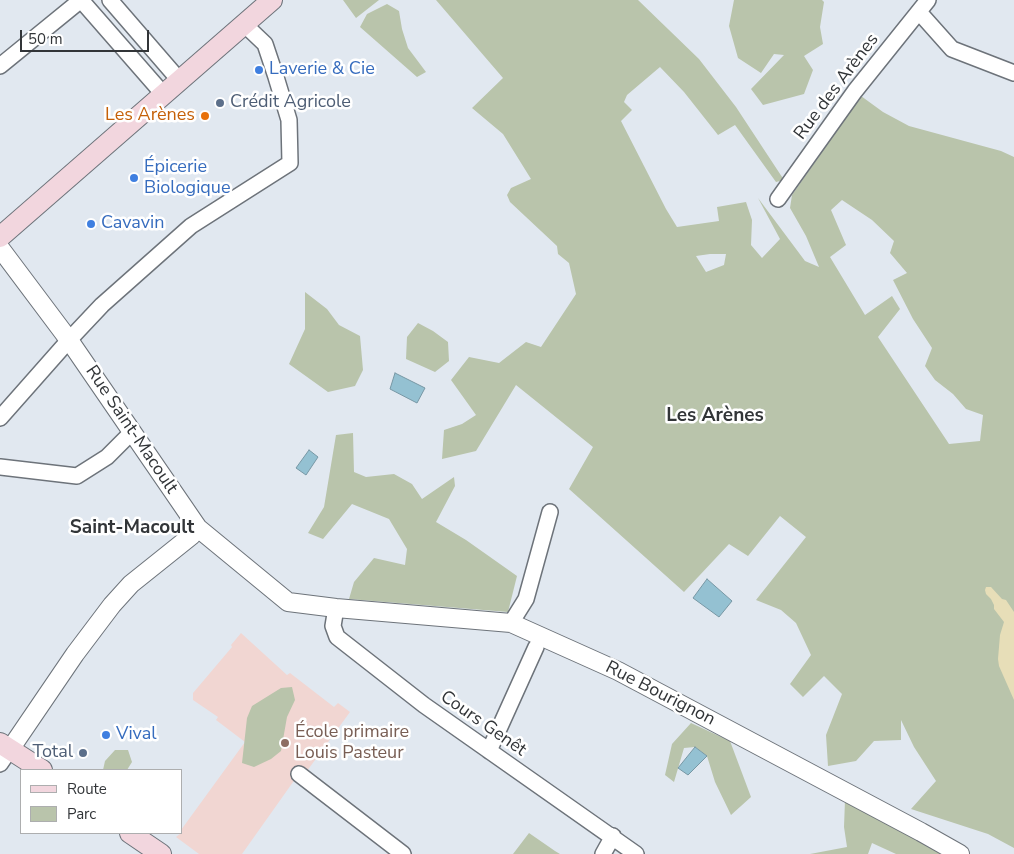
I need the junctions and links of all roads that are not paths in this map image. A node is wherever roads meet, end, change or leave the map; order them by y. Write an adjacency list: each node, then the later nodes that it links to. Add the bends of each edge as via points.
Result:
1 (81, 0): 6 (street); 9 (street)
2 (110, 0): 8 (street)
3 (272, 0): 5 (main road)
4 (924, 6): 7 (street, via 952,49); 10 (street, Rue des Arènes, via 855,91)
5 (245, 25): 8 (main road); 13 (street, via 265,44 276,77 289,120 290,163 191,226 102,305)
6 (0, 66)
7 (1014, 73)
8 (180, 81): 9 (main road)
9 (164, 95): 11 (main road)
10 (778, 199)
11 (0, 237)
12 (0, 248): 13 (street, Rue Saint-Macoult)
13 (68, 340): 14 (street); 15 (street, Rue Saint-Macoult)
14 (0, 418)
15 (132, 432): 16 (street, via 107,457 77,476); 18 (street, Rue Saint-Macoult)
16 (0, 467)
17 (550, 512): 20 (street, via 526,599)
18 (198, 528): 19 (street, Rue Saint-Macoult, via 288,602); 23 (street, via 131,584 112,605)
19 (336, 608): 20 (street, Rue Bourignon); 22 (street, Cours Genêt, via 333,626 337,637)
20 (511, 624): 32 (street, Rue Bourignon, via 618,671)
21 (536, 647): 22 (street)
22 (489, 751): 27 (street, Cours Genêt)
23 (4, 752): 24 (main road)
24 (40, 769)
25 (299, 774): 29 (street)
26 (131, 834): 28 (main road)
27 (613, 836): 30 (street); 31 (street, Cours Genêt)
28 (161, 854)
29 (403, 854)
30 (604, 854)
31 (636, 854)
32 (960, 854)

